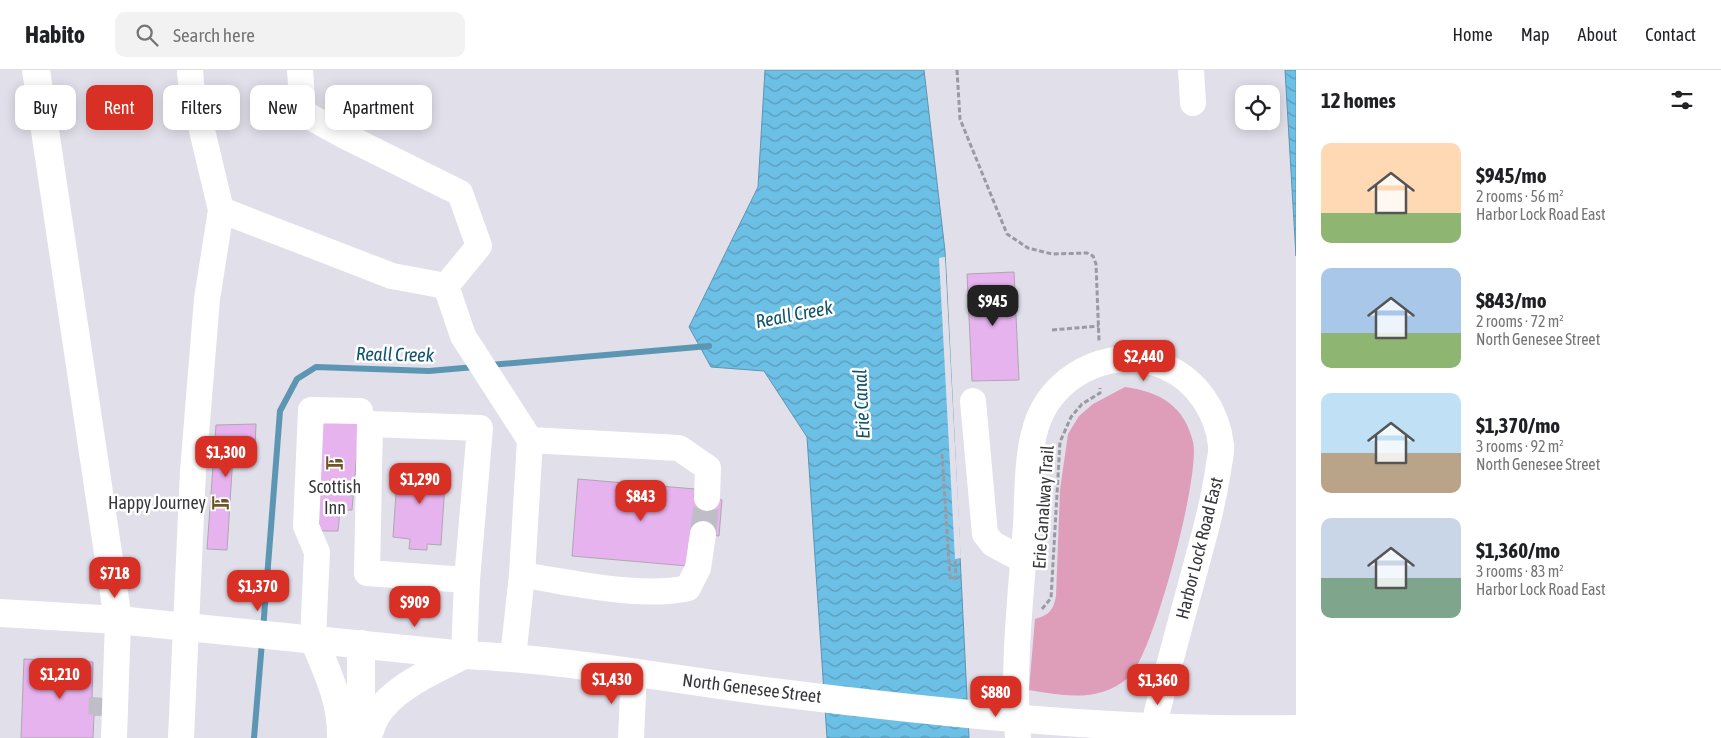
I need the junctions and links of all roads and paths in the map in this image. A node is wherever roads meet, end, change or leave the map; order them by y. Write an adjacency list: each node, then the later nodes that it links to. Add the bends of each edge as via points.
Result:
1 (36, 70): 25 (main road)
2 (190, 70): 7 (street, via 190,84)
3 (300, 70): 8 (street, via 303,113 460,193 479,246)
4 (957, 70): 9 (path, via 960,119 1007,234 1028,248 1052,254 1086,253 1093,256)
5 (1191, 70): 6 (street)
6 (1193, 103)
7 (221, 210): 8 (street, via 392,276); 26 (street, via 207,299)
8 (446, 286): 15 (street, via 463,336)
9 (1099, 326): 10 (path); 11 (path)
10 (1052, 330)
11 (1100, 349)
12 (1100, 384): 23 (path, Erie Canalway Trail, via 1100,393 1082,404 1071,417 1060,442 1051,598 1046,607)
13 (974, 401): 20 (street, via 985,534 993,544)
14 (360, 411): 27 (street, via 311,410 306,526 317,552)
15 (530, 440): 17 (street, via 679,448 708,468); 21 (street)
16 (942, 454): 19 (path, via 950,578 956,578)
17 (707, 498)
18 (703, 534): 21 (street, via 698,568 688,588 669,592 630,590)
19 (955, 558)
20 (1023, 560): 35 (street, Harbor Lock Road East, via 1031,453 1040,418 1058,387 1081,370 1117,359 1146,361 1166,367 1191,384 1209,403 1221,448 1212,506); 43 (street, Harbor Lock Road East, via 1014,694)
21 (522, 575): 31 (street)
22 (467, 580): 22 (street, via 480,428 370,424 368,573); 30 (street)
23 (1037, 611)
24 (0, 613): 25 (main road, North Genesee Street)
25 (118, 620): 26 (main road, North Genesee Street); 29 (street)
26 (187, 627): 27 (main road, North Genesee Street); 38 (street)
27 (313, 638): 28 (main road, North Genesee Street); 39 (main road, via 333,685)
28 (361, 644): 30 (main road, North Genesee Street); 40 (main road)
29 (117, 654): 33 (street); 33 (street, via 106,679)
30 (464, 655): 31 (main road, North Genesee Street); 41 (main road, via 428,673 397,694 376,716)
31 (513, 657): 32 (main road, North Genesee Street)
32 (634, 673): 34 (main road, North Genesee Street); 42 (street)
33 (107, 722)
34 (1086, 728): 35 (main road, North Genesee Street)
35 (1153, 728): 37 (main road, North Genesee Street)
36 (1296, 729): 37 (main road, North Genesee Street)
37 (1229, 732)
38 (181, 738)
39 (341, 738)
40 (361, 738)
41 (368, 738)
42 (631, 738)
43 (1018, 738)

